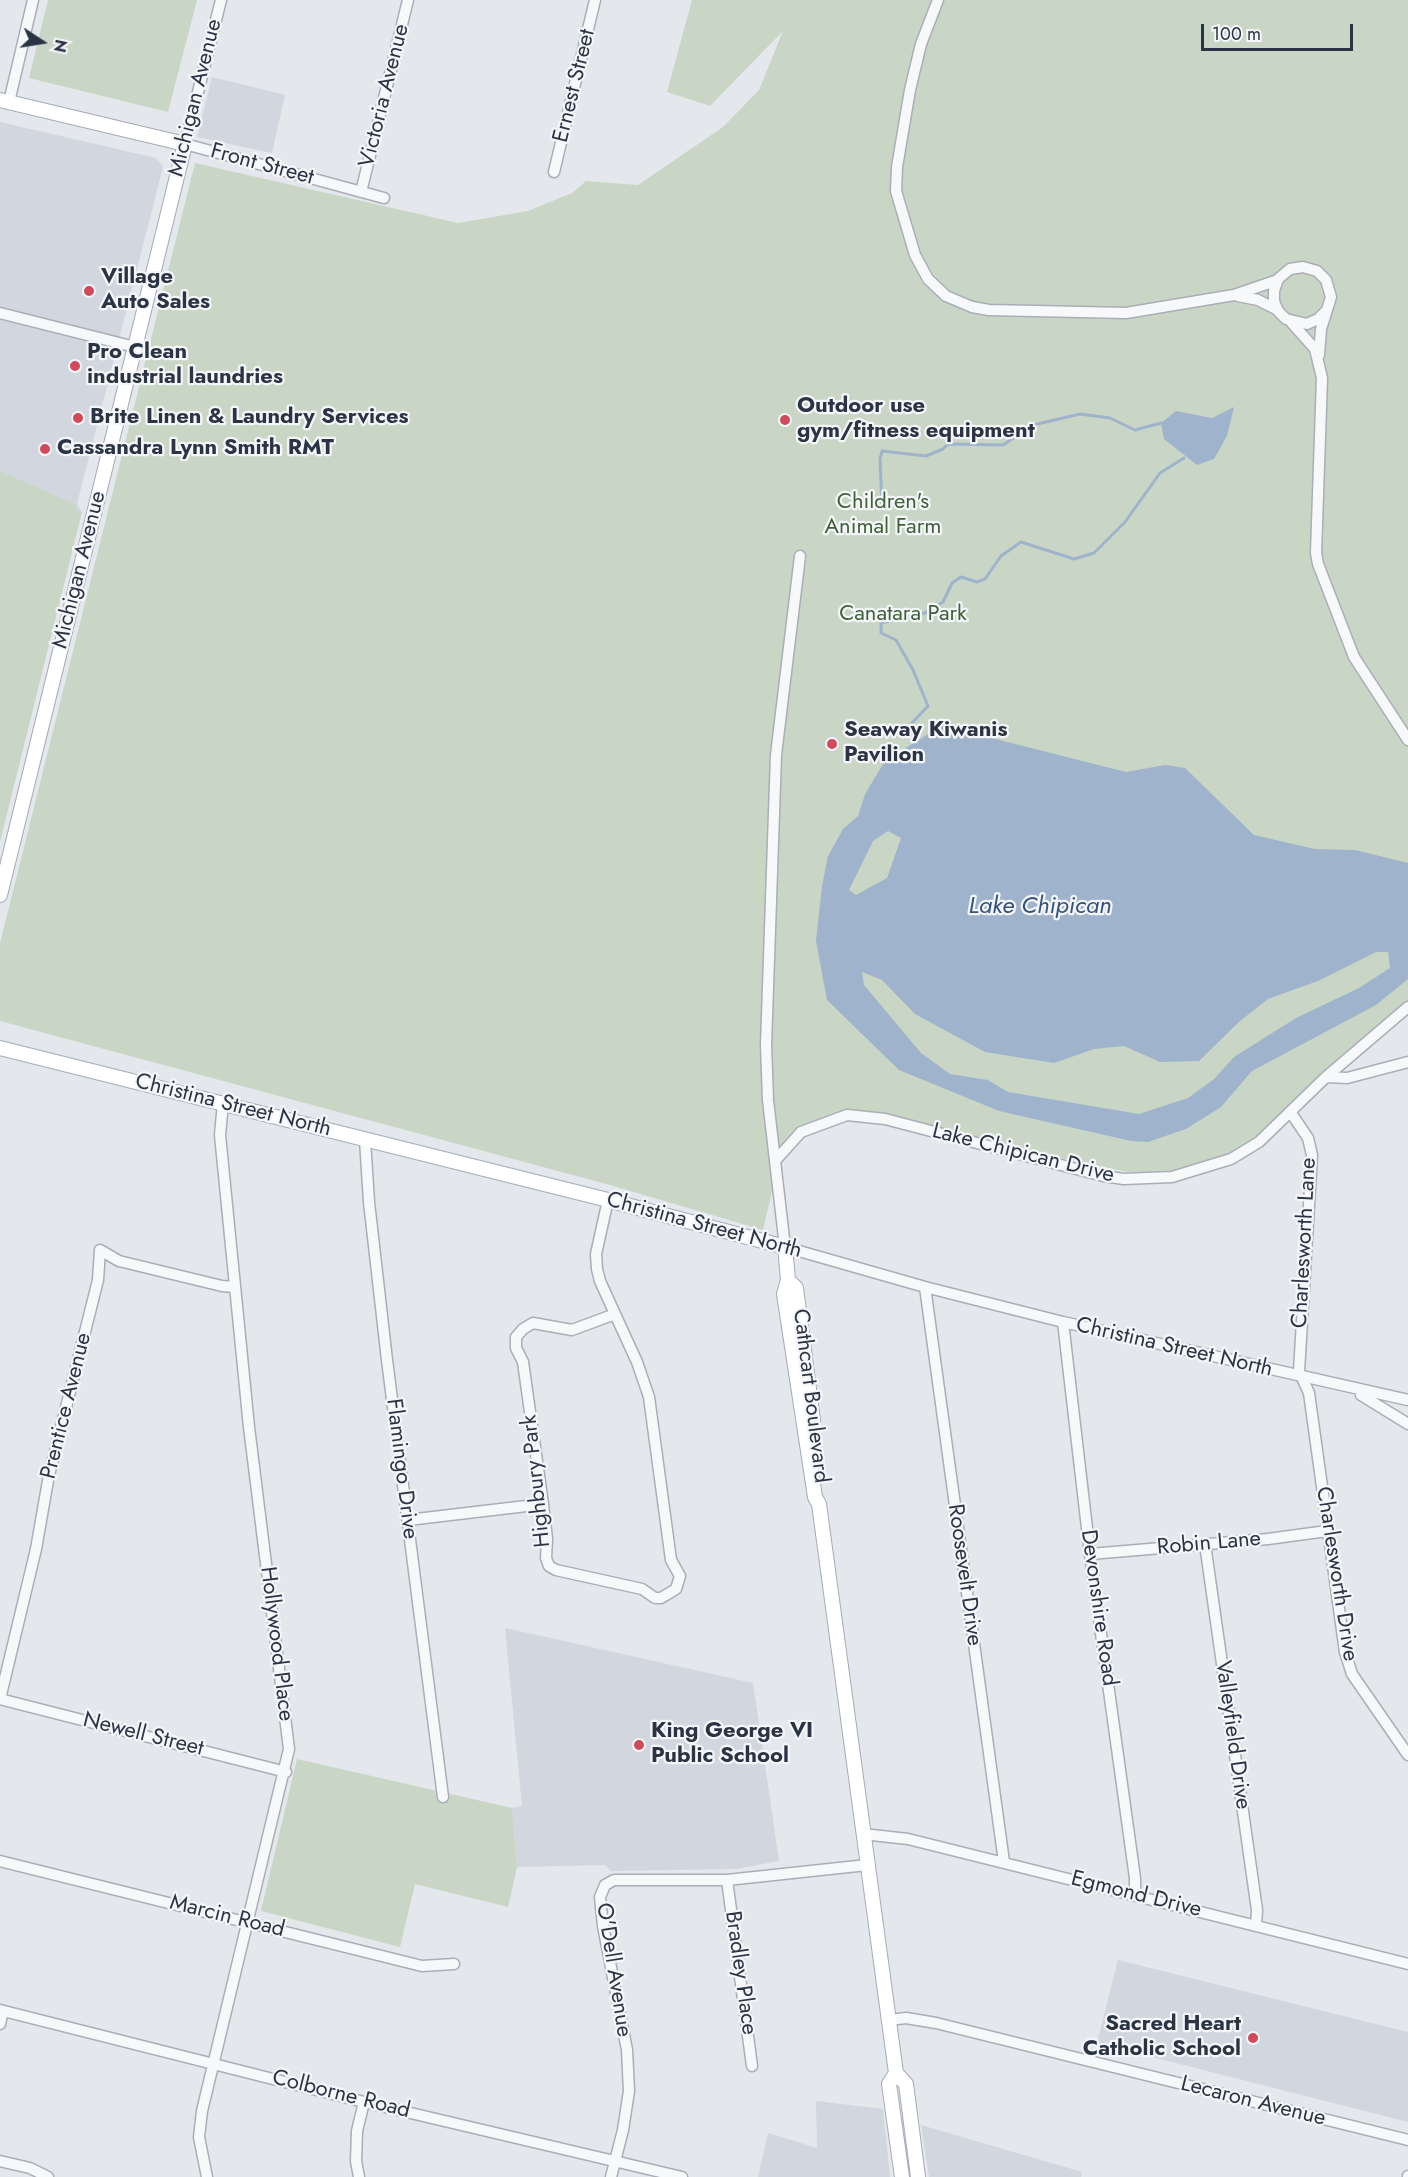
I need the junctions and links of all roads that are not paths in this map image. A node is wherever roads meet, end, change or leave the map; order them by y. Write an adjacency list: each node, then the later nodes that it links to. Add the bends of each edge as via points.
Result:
1 (33, 0): 6 (street)
2 (221, 0): 7 (street, Michigan Avenue)
3 (408, 0): 9 (street, Victoria Avenue)
4 (596, 0): 8 (street, Ernest Street)
5 (938, 0): 12 (street, via 921,44 910,90 896,191 909,243 937,288 972,307 1027,313 1126,313)
6 (4, 101): 7 (main road, Front Street)
7 (185, 144): 9 (street, Front Street); 17 (main road, Michigan Avenue)
8 (554, 172)
9 (361, 192): 10 (street, Front Street)
10 (384, 198)
11 (1278, 280): 12 (street); 13 (street, via 1274,293); 14 (street, via 1296,267 1317,271 1330,289)
12 (1234, 295): 13 (street, via 1258,300)
13 (1278, 310): 16 (street)
14 (1326, 311): 16 (street, via 1312,322); 18 (street)
15 (0, 313): 17 (street)
16 (1291, 322): 18 (street)
17 (135, 347): 21 (main road, Michigan Avenue)
18 (1319, 358): 20 (street, via 1322,394 1318,564 1354,657)
19 (800, 556): 29 (street, via 783,679 775,782 766,1063)
20 (1408, 740)
21 (0, 895)
22 (1408, 1007): 25 (street, Lake Chipican Drive)
23 (0, 1048): 26 (main road, Christina Street North)
24 (1408, 1062): 25 (street, via 1347,1078)
25 (1326, 1077): 27 (street, Lake Chipican Drive)
26 (223, 1102): 28 (main road, Christina Street North); 32 (street, Hollywood Place, via 220,1135)
27 (1291, 1113): 29 (street, Lake Chipican Drive, via 1259,1142 1231,1159 1172,1177 1103,1176 885,1119 847,1115 801,1132); 36 (street, Charlesworth Lane, via 1303,1130 1312,1155 1299,1365)
28 (365, 1140): 30 (main road, Christina Street North); 41 (street, Flamingo Drive, via 373,1238)
29 (775, 1161): 31 (street)
30 (608, 1200): 31 (main road, Christina Street North); 34 (street, Highbury Park, via 596,1254 597,1269)
31 (784, 1247): 33 (street, Christina Street North); 49 (main road, Cathcart Boulevard, via 788,1280 784,1294 819,1503)
32 (235, 1287): 45 (street, Prentice Avenue, via 119,1261 100,1250 98,1280 49,1475 36,1549); 47 (street, Hollywood Place, via 289,1741)
33 (925, 1287): 35 (street, Christina Street North); 51 (street, Roosevelt Drive)
34 (615, 1314): 40 (street, Highbury Park, via 572,1330 533,1323 516,1337); 40 (street, Highbury Park, via 649,1397 671,1560 680,1576 676,1589 667,1597 655,1598 642,1589 552,1568 546,1558)
35 (1063, 1322): 36 (street, Christina Street North); 44 (street, Devonshire Road)
36 (1302, 1378): 37 (street, Christina Street North); 42 (street, Charlesworth Drive, via 1309,1393)
37 (1344, 1388): 38 (street, Christina Street North); 39 (street)
38 (1408, 1400)
39 (1408, 1424)
40 (543, 1504): 41 (street)
41 (408, 1520): 48 (street, Flamingo Drive)
42 (1327, 1531): 43 (street, Robin Lane); 46 (street, Charlesworth Drive, via 1345,1652 1352,1674)
43 (1205, 1544): 44 (street, Robin Lane); 56 (street, Valleyfield Drive, via 1257,1910)
44 (1089, 1554): 54 (street, Devonshire Road)
45 (0, 1699): 47 (street, Newell Street)
46 (1408, 1755)
47 (286, 1772): 55 (street, Hollywood Place)
48 (443, 1797)
49 (862, 1834): 51 (street, Egmond Drive, via 878,1833); 52 (main road, Cathcart Boulevard)
50 (0, 1861): 55 (street, Marcin Road)
51 (1004, 1862): 54 (street, Egmond Drive)
52 (867, 1865): 53 (street); 60 (main road, Cathcart Boulevard)
53 (727, 1880): 63 (street, Bradley Place); 67 (street, O'Dell Avenue, via 614,1880 602,1890 603,1926 627,2050 629,2091)
54 (1135, 1895): 56 (street, Egmond Drive)
55 (248, 1922): 57 (street, Marcin Road, via 422,1966); 62 (street, Hollywood Place)
56 (1256, 1926): 58 (street, Egmond Drive)
57 (454, 1964)
58 (1408, 1964)
59 (2, 2010): 61 (street); 62 (street, Colborne Road)
60 (889, 2020): 64 (main road, Cathcart Boulevard); 66 (street, Lecaron Avenue, via 906,2018 936,2023)
61 (0, 2024)
62 (214, 2064): 65 (street, Colborne Road); 70 (street, Hollywood Place, via 200,2128)
63 (752, 2066)
64 (896, 2073): 74 (main road, via 889,2084); 75 (main road, via 906,2084)
65 (364, 2102): 67 (street, Colborne Road); 71 (street, via 357,2138)
66 (1408, 2140)
67 (614, 2159): 72 (street, O'Dell Avenue); 73 (street, Colborne Road)
68 (0, 2161): 69 (street)
69 (48, 2177)
70 (207, 2177)
71 (359, 2177)
72 (611, 2177)
73 (682, 2177)
74 (902, 2177)
75 (918, 2177)

